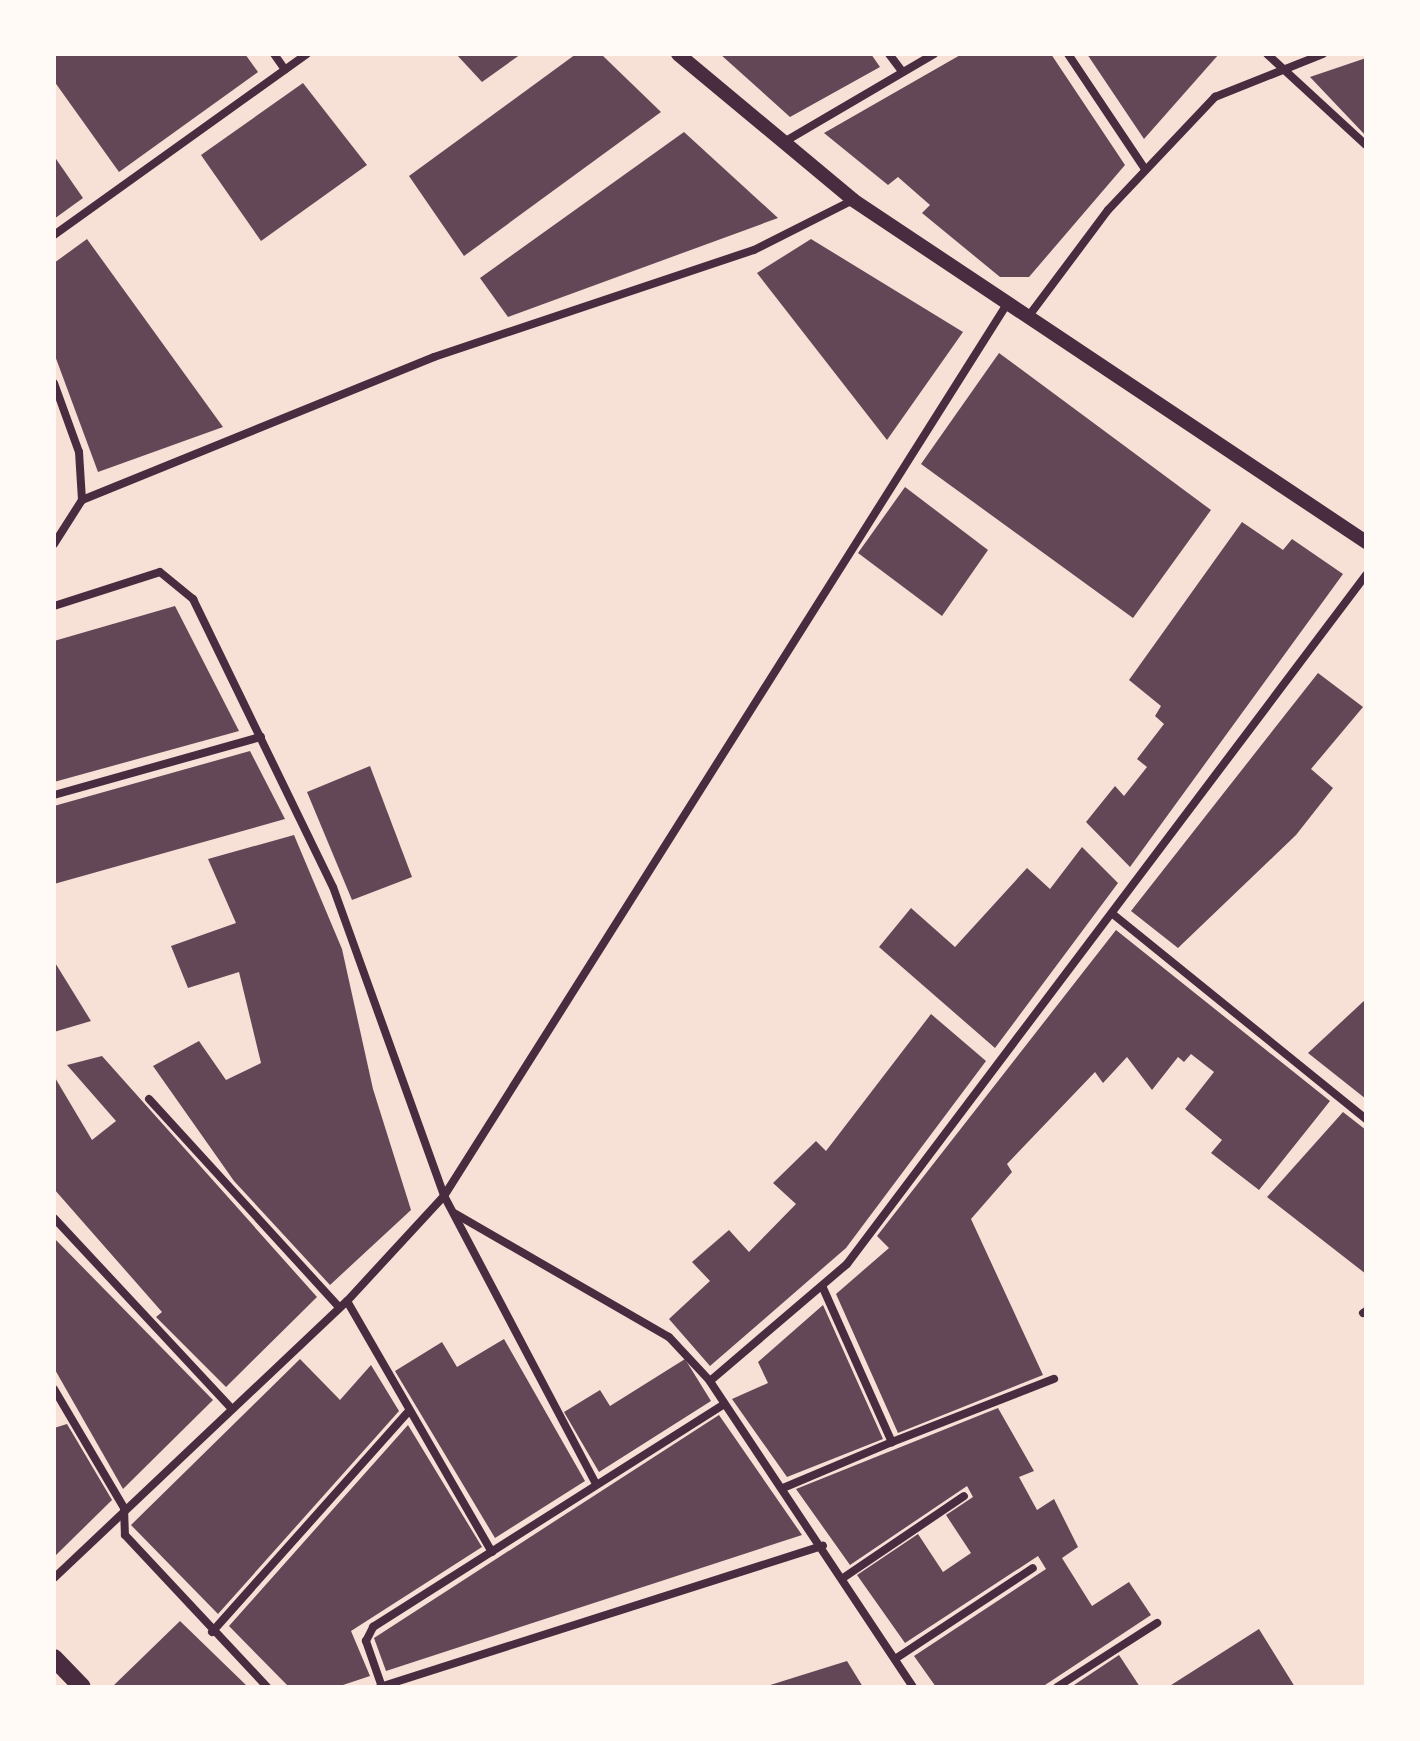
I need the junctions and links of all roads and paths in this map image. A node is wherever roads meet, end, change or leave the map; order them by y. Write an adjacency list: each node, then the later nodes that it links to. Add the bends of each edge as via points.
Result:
1 (274, 54): 9 (street)
2 (307, 54): 9 (street)
3 (678, 54): 12 (street)
4 (889, 54): 11 (street)
5 (934, 54): 11 (street)
6 (1068, 54): 14 (street)
7 (1267, 54): 10 (street)
8 (1323, 54): 10 (street)
9 (285, 70): 16 (street)
10 (1279, 70): 13 (street); 14 (street, via 1215,97)
11 (902, 71): 12 (street)
12 (783, 143): 15 (street)
13 (1366, 145)
14 (1145, 169): 18 (street)
15 (853, 200): 17 (street); 20 (street, via 754,250 434,357)
16 (54, 235)
17 (1007, 304): 18 (street); 30 (street)
18 (1027, 318): 21 (street)
19 (54, 383): 20 (street, via 79,452)
20 (82, 500): 22 (street)
21 (1366, 542)
22 (54, 544)
23 (1366, 575): 27 (street)
24 (54, 606): 25 (street, via 160,572 177,580)
25 (261, 737): 26 (street); 30 (street, via 333,887)
26 (54, 795)
27 (1114, 915): 29 (street); 33 (street)
28 (149, 1099): 35 (street)
29 (1366, 1119)
30 (444, 1196): 31 (street); 34 (street)
31 (453, 1212): 37 (street, via 669,1337); 45 (street)
32 (54, 1218): 40 (street)
33 (823, 1288): 37 (street); 44 (street)
34 (347, 1301): 35 (street); 42 (street)
35 (339, 1307): 40 (street)
36 (1054, 1379): 44 (street)
37 (710, 1381): 39 (street)
38 (54, 1389): 41 (street)
39 (724, 1404): 45 (street); 46 (street)
40 (231, 1408): 48 (street)
41 (67, 1412): 43 (street); 48 (street)
42 (408, 1412): 50 (street); 55 (street)
43 (54, 1416)
44 (892, 1442): 46 (street)
45 (596, 1484): 50 (street)
46 (783, 1488): 49 (street)
47 (964, 1496): 53 (street)
48 (124, 1508): 52 (street); 55 (street, via 125,1535)
49 (823, 1546): 53 (street); 60 (street)
50 (492, 1552): 60 (street, via 373,1627 366,1641)
51 (1033, 1568): 57 (street)
52 (54, 1578)
53 (843, 1578): 57 (street)
54 (1157, 1623): 62 (street)
55 (212, 1632): 59 (street)
56 (54, 1658): 58 (main road)
57 (895, 1659): 61 (street)
58 (82, 1687)
59 (267, 1687)
60 (381, 1687)
61 (913, 1687)
62 (1057, 1687)

